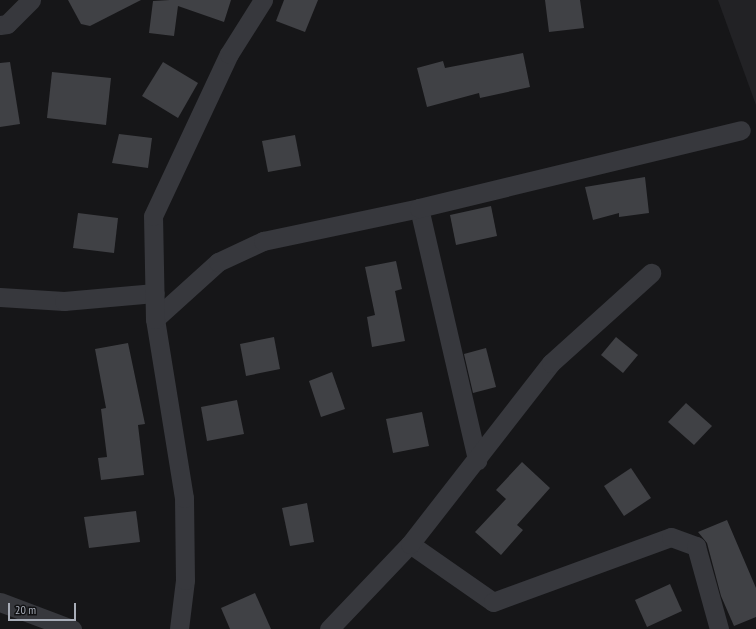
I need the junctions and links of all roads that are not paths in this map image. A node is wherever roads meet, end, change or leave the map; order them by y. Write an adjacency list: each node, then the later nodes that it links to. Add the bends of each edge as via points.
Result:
1 (31, 0): 3 (street, via 7,24)
2 (263, 0): 7 (street, via 229,54 153,216)
3 (0, 25)
4 (741, 130): 5 (street)
5 (419, 208): 9 (street, via 264,241 218,262); 10 (street)
6 (651, 273): 10 (street, via 551,363)
7 (155, 293): 8 (street, via 64,301); 9 (street)
8 (0, 297)
9 (156, 319): 14 (street, via 184,498 185,580)
10 (477, 460): 11 (street)
11 (410, 544): 15 (street); 16 (street, via 493,602 671,537 696,546)
12 (0, 602): 13 (street)
13 (72, 629)
14 (179, 629)
15 (328, 629)
16 (719, 629)

